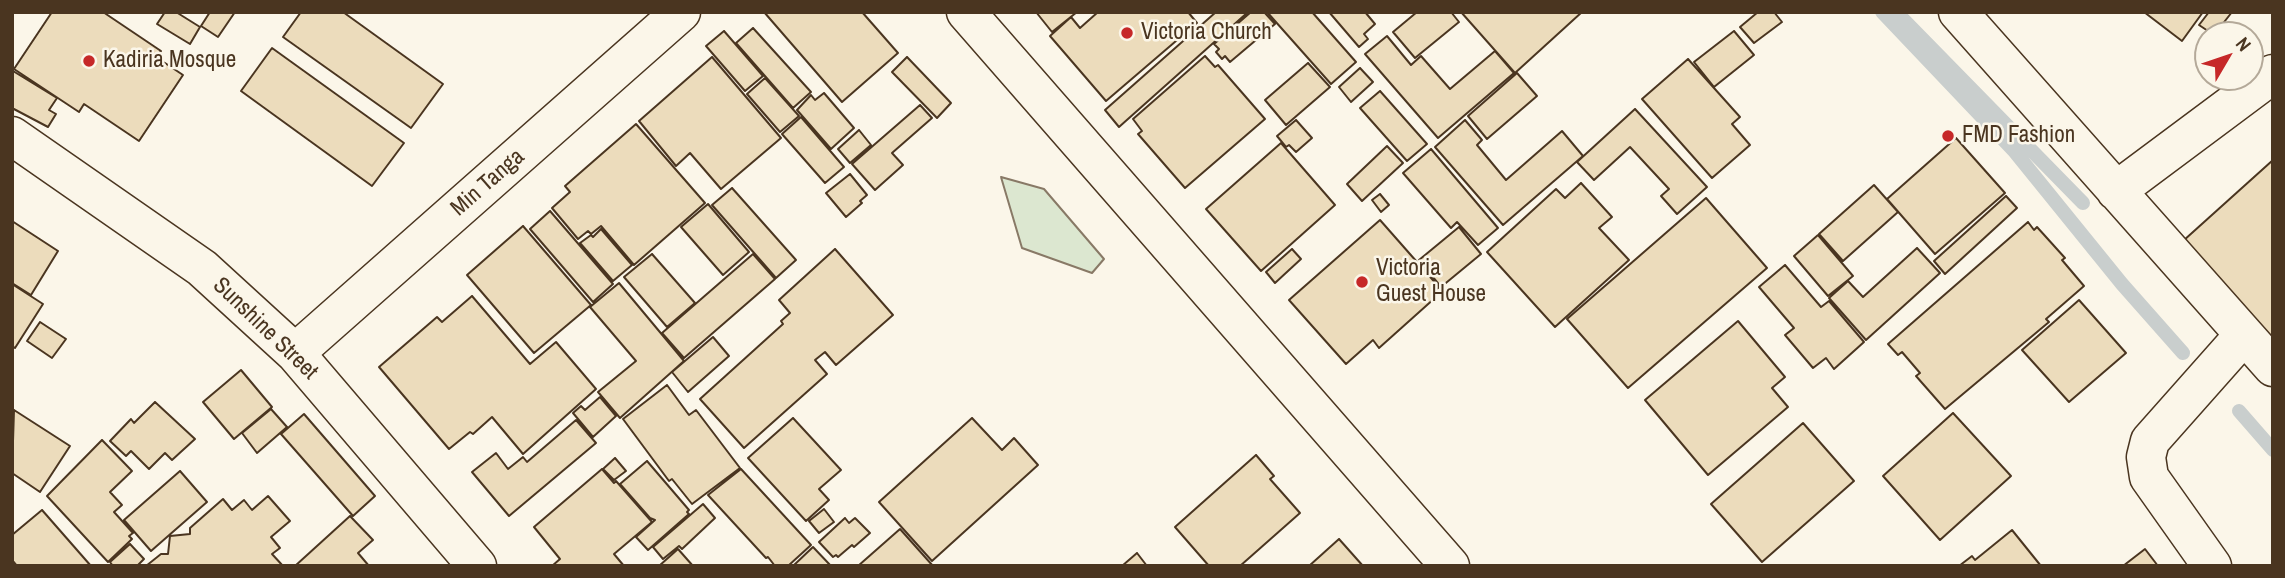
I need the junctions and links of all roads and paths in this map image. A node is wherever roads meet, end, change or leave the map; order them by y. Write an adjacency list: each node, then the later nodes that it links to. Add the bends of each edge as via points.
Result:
1 (681, 12): 8 (street, Min Tanga)
2 (966, 12): 11 (street)
3 (1958, 12): 6 (street)
4 (2273, 74): 6 (street)
5 (12, 136): 8 (street, Sunshine Street, via 202,268)
6 (2116, 191): 7 (street)
7 (2244, 335): 9 (street); 12 (street, via 2150,441 2146,457 2149,477)
8 (295, 353): 10 (street, Sunshine Street)
9 (2273, 367)
10 (477, 566)
11 (1450, 566)
12 (2212, 566)

